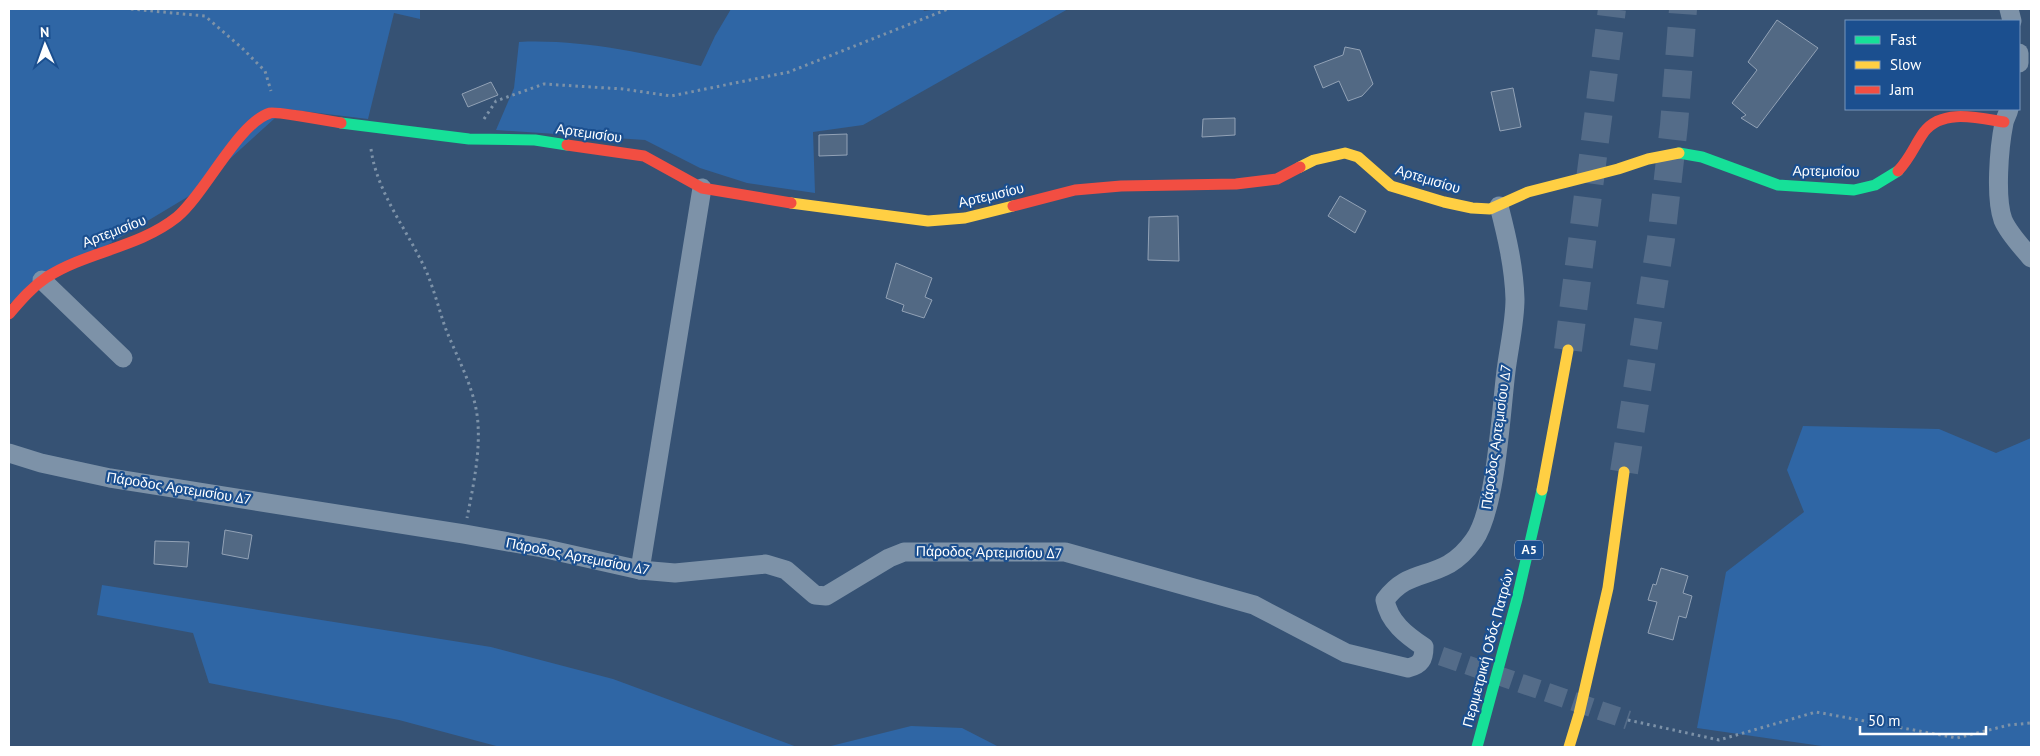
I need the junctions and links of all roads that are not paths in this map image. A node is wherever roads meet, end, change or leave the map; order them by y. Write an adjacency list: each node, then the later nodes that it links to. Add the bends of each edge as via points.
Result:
1 (2007, 115): 3 (main road, Αρτεμισίου, via 1952,117 1934,124 1924,132 1909,159 1894,174 1875,185 1854,190 1778,185 1702,156 1680,153 1528,192); 4 (street, via 1998,202 2004,222)
2 (702, 188): 3 (main road, Αρτεμισίου, via 928,221 965,218 1075,190 1236,184 1277,179 1314,160 1345,153 1358,157 1391,186 1472,208); 5 (main road, Αρτεμισίου, via 644,156 535,140 468,139 370,128 279,112 264,114 252,123 198,195 173,221 141,238 63,267); 11 (street)
3 (1499, 206): 12 (street, Πάροδος Αρτεμισίου Δ7, via 1509,243 1515,302 1492,486 1484,517 1464,553 1448,564 1406,580 1385,600 1393,622)
4 (2031, 258)
5 (42, 280): 6 (main road, Αρτεμισίου); 8 (street)
6 (9, 314)
7 (1568, 350): 14 (main road, Περιμετρική Οδός Πατρών / Α5, via 1532,540)
8 (123, 358)
9 (9, 453): 11 (street, Πάροδος Αρτεμισίου Δ7, via 110,478 464,534)
10 (1624, 472): 15 (main road, via 1608,588)
11 (640, 570): 12 (street, Πάροδος Αρτεμισίου Δ7, via 675,573 766,564 786,570 815,595 826,596 904,552 1065,552 1254,605 1346,654 1408,668 1421,662)
12 (1424, 647): 13 (street)
13 (1440, 656)
14 (1477, 747)
15 (1569, 747)

